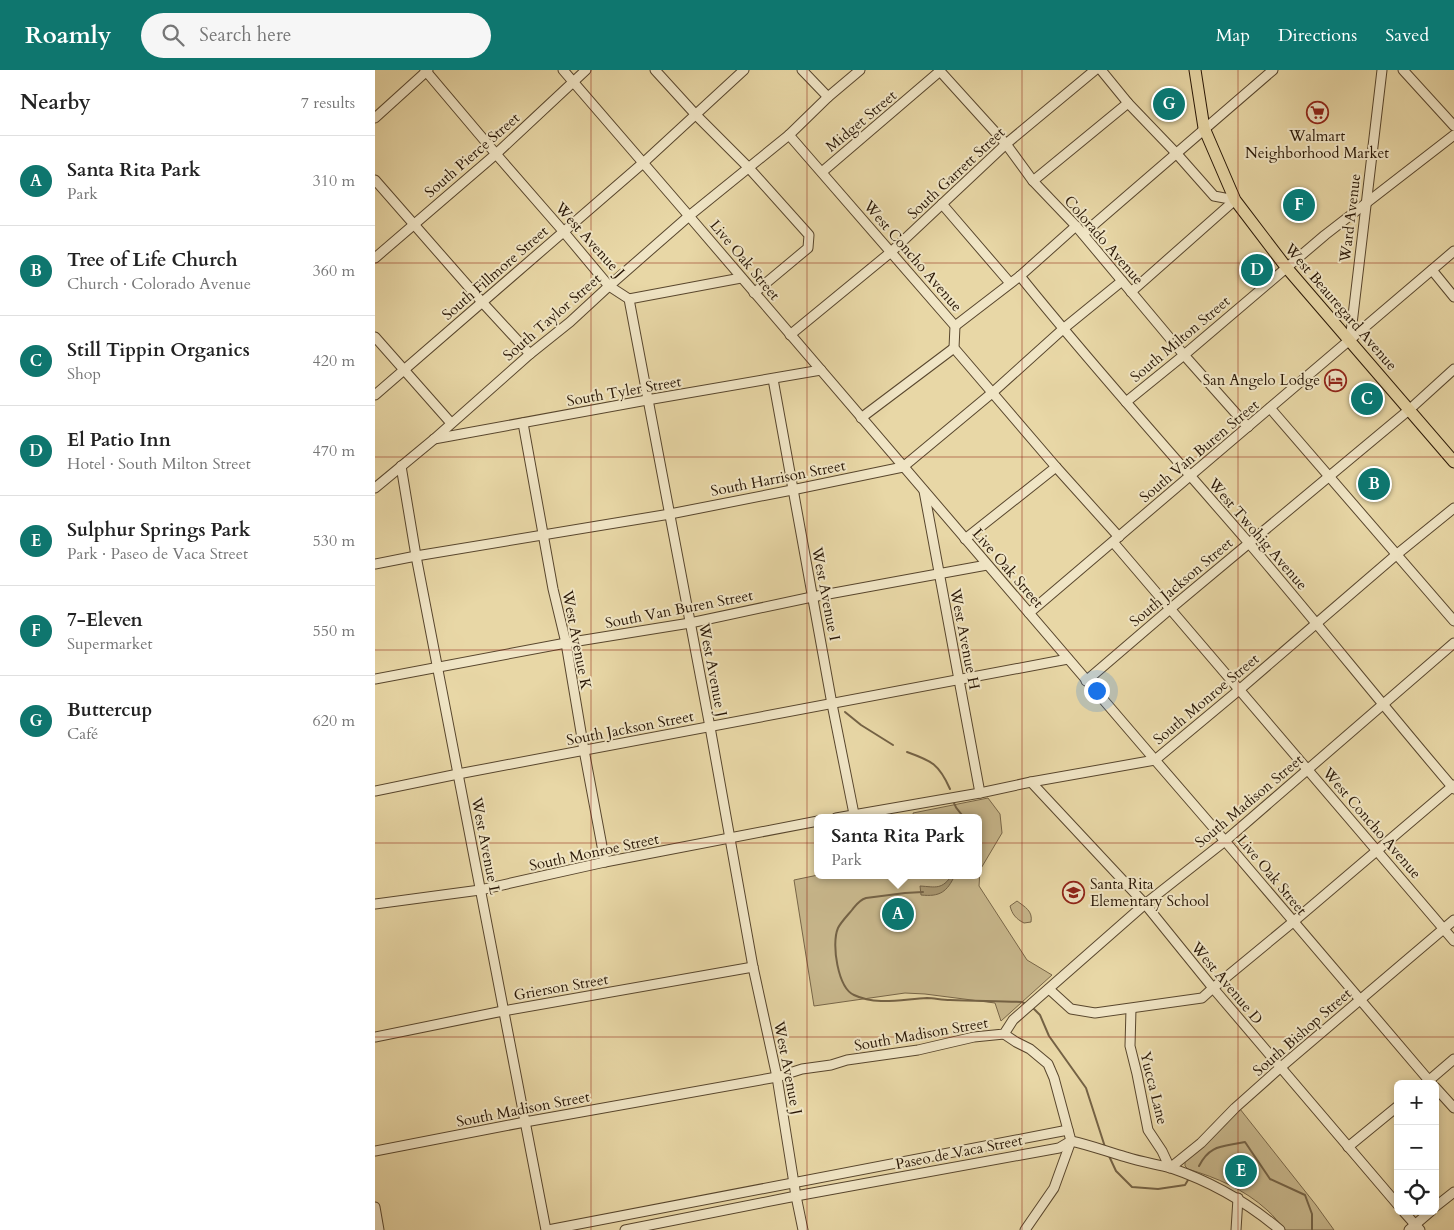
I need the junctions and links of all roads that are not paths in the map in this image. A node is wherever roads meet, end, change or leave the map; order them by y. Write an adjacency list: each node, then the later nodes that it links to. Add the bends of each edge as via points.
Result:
1 (426, 70): 19 (street); 26 (street, West Avenue J)
2 (563, 70): 15 (street, Live Oak Street)
3 (586, 70): 15 (street, South Pierce Street)
4 (655, 70): 18 (street)
5 (744, 70): 18 (street, South Fillmore Street)
6 (801, 70): 16 (street)
7 (861, 70): 16 (street, South Taylor Street)
8 (1095, 70): 24 (street, South Garrett Street)
9 (1101, 70): 17 (street)
10 (1195, 70): 21 (main road, West Beauregard Avenue)
11 (1382, 70): 33 (street, Ward Avenue)
12 (1403, 70): 20 (street)
13 (940, 71): 24 (street, Colorado Avenue); 29 (street, Midget Street)
14 (1272, 71): 21 (street)
15 (573, 82): 26 (street, South Pierce Street); 27 (street, Live Oak Street)
16 (828, 97): 22 (street, South Taylor Street)
17 (1128, 103): 25 (street); 31 (street)
18 (696, 115): 27 (street, South Fillmore Street); 28 (street)
19 (375, 118)
20 (1454, 126)
21 (1204, 128): 25 (street); 32 (main road, West Beauregard Avenue)
22 (789, 135): 28 (street, South Taylor Street); 29 (street, West Concho Avenue)
23 (1454, 135): 33 (street, South Milton Street)
24 (1006, 144): 31 (street, Colorado Avenue); 34 (street, South Garrett Street)
25 (1176, 153): 32 (street, via 1214,196); 39 (street)
26 (495, 154): 36 (street, South Pierce Street); 38 (street, West Avenue J)
27 (643, 163): 35 (street, Live Oak Street); 38 (street, South Fillmore Street)
28 (748, 167): 35 (street, South Taylor Street); 51 (street, via 809,235 808,248)
29 (822, 172): 41 (street, West Concho Avenue)
30 (375, 180): 36 (street)
31 (1033, 181): 37 (street, Colorado Avenue)
32 (1235, 200): 43 (main road, West Beauregard Avenue); 50 (street)
33 (1366, 202): 43 (street, South Milton Street); 59 (street, Ward Avenue)
34 (943, 204): 41 (street, South Garrett Street); 48 (street)
35 (689, 216): 46 (street, Live Oak Street); 49 (street, South Taylor Street)
36 (414, 224): 42 (street, South Pierce Street); 54 (street)
37 (1076, 226): 39 (street, Colorado Avenue); 45 (street)
38 (563, 231): 49 (street, West Avenue J); 54 (street, South Fillmore Street)
39 (1083, 234): 47 (street, Colorado Avenue)
40 (1454, 251): 44 (street, South Van Buren Street)
41 (891, 252): 55 (street, West Concho Avenue); 57 (street, South Garrett Street)
42 (375, 258)
43 (1286, 267): 59 (main road, West Beauregard Avenue); 62 (street, South Milton Street)
44 (1432, 270): 52 (street); 59 (street, South Van Buren Street)
45 (1020, 276): 48 (street); 56 (street, West Twohig Avenue)
46 (741, 278): 51 (street, Live Oak Street); 53 (street)
47 (1122, 281): 50 (street, Colorado Avenue); 56 (street, South Harrison Street)
48 (1010, 283): 55 (street)
49 (609, 286): 53 (street, West Avenue J); 61 (street, South Taylor Street)
50 (1131, 292): 62 (street, Colorado Avenue)
51 (754, 293): 57 (street, Live Oak Street)
52 (1454, 297)
53 (629, 299): 69 (street, West Avenue J)
54 (482, 302): 61 (street); 63 (street, South Fillmore Street)
55 (955, 326): 60 (street, West Concho Avenue)
56 (1063, 329): 67 (street, South Harrison Street); 70 (street, West Twohig Avenue)
57 (790, 335): 64 (street, Live Oak Street)
58 (375, 337): 63 (street)
59 (1350, 340): 71 (street, South Van Buren Street); 72 (main road, West Beauregard Avenue)
60 (954, 348): 67 (street, West Concho Avenue); 73 (street)
61 (530, 354): 74 (street, South Taylor Street)
62 (1184, 355): 70 (street, South Milton Street); 76 (street, Colorado Avenue)
63 (405, 370): 68 (street, South Fillmore Street); 74 (street)
64 (821, 370): 66 (street, South Tyler Street); 73 (street, Live Oak Street)
65 (1454, 370): 72 (street, South Jackson Street)
66 (773, 378): 69 (street, South Tyler Street); 85 (street, West Avenue I)
67 (992, 392): 80 (street, South Harrison Street); 81 (street, West Concho Avenue)
68 (375, 395)
69 (647, 400): 75 (street, South Tyler Street); 88 (street, West Avenue J)
70 (1126, 402): 82 (street, West Twohig Avenue)
71 (1270, 408): 76 (street, South Van Buren Street); 83 (street)
72 (1410, 409): 78 (main road, West Beauregard Avenue); 83 (street, South Jackson Street)
73 (861, 418): 80 (street, Live Oak Street)
74 (451, 423): 77 (street, South Taylor Street)
75 (523, 423): 77 (street, South Tyler Street); 89 (street, West Avenue K)
76 (1248, 427): 82 (street, South Van Buren Street)
77 (433, 440): 79 (street, South Taylor Street)
78 (1454, 462)
79 (401, 466): 84 (street, South Taylor Street); 94 (street, West Avenue L)
80 (903, 467): 85 (street, South Harrison Street); 86 (street, Live Oak Street)
81 (1055, 467): 90 (street); 91 (street, West Concho Avenue)
82 (1191, 476): 91 (street, South Van Buren Street); 92 (street, West Twohig Avenue)
83 (1329, 476): 92 (street, South Jackson Street); 93 (street)
84 (375, 488)
85 (792, 490): 88 (street, South Harrison Street); 98 (street, West Avenue I)
86 (923, 490): 90 (street, Live Oak Street); 97 (street, West Avenue H)
87 (1454, 508): 93 (street, South Monroe Street)
88 (670, 514): 89 (street, South Harrison Street); 102 (street, West Avenue J)
89 (543, 535): 94 (street, South Harrison Street); 105 (street, West Avenue K)
90 (965, 539): 96 (street, Live Oak Street)
91 (1116, 539): 99 (street, West Concho Avenue); 100 (street, South Van Buren Street)
92 (1249, 543): 99 (street, South Jackson Street); 103 (street, West Twohig Avenue)
93 (1396, 555): 101 (street); 103 (street, South Monroe Street)
94 (416, 556): 95 (street, South Harrison Street); 107 (street, West Avenue L)
95 (375, 564)
96 (987, 565): 97 (street, South Van Buren Street); 100 (street, Live Oak Street)
97 (939, 573): 98 (street, South Van Buren Street); 109 (street, West Avenue H)
98 (812, 597): 102 (street, South Van Buren Street); 112 (street, West Avenue I)
99 (1170, 609): 110 (street, South Jackson Street); 111 (street, West Concho Avenue)
100 (1029, 613): 106 (street, Live Oak Street)
101 (1454, 621)
102 (690, 623): 105 (street, South Van Buren Street); 114 (street, West Avenue J)
103 (1316, 623): 111 (street, South Monroe Street); 113 (street, West Twohig Avenue)
104 (1454, 643): 113 (street, South Madison Street)
105 (566, 644): 107 (street, South Van Buren Street); 115 (street, West Avenue K)
106 (1068, 659): 109 (street, South Jackson Street); 110 (street, Live Oak Street)
107 (438, 668): 108 (street, South Van Buren Street); 118 (street, West Avenue L)
108 (375, 679)
109 (959, 680): 112 (street, South Jackson Street); 122 (street, West Avenue H)
110 (1086, 681): 116 (street, Live Oak Street)
111 (1239, 690): 116 (street, South Monroe Street); 117 (street, West Concho Avenue)
112 (832, 704): 114 (street, South Jackson Street); 123 (street, West Avenue I)
113 (1383, 704): 117 (street, South Madison Street); 120 (street, West Twohig Avenue)
114 (710, 726): 115 (street, South Jackson Street); 125 (street, West Avenue J)
115 (583, 750): 118 (street, South Jackson Street); 128 (street, West Avenue K)
116 (1155, 760): 119 (street, South Monroe Street); 126 (street, Live Oak Street)
117 (1307, 770): 126 (street, South Madison Street); 127 (street, West Concho Avenue)
118 (458, 774): 121 (street, South Jackson Street); 129 (street, West Avenue L)
119 (1031, 782): 122 (street, South Monroe Street); 131 (street, West Avenue D)
120 (1453, 787): 127 (street)
121 (375, 791)
122 (980, 793): 123 (street, South Monroe Street)
123 (855, 814)
124 (814, 822): 125 (street, South Monroe Street)
125 (730, 839): 128 (street, South Monroe Street); 136 (street, West Avenue J)
126 (1225, 841): 131 (street, South Madison Street); 133 (street, Live Oak Street)
127 (1377, 850): 133 (street); 134 (street, West Concho Avenue)
128 (605, 862): 129 (street, South Monroe Street)
129 (480, 890): 130 (street, South Monroe Street); 141 (street, West Avenue L)
130 (375, 904)
131 (1145, 904): 137 (street, West Avenue D); 138 (street, South Madison Street)
132 (1454, 920): 134 (street, South Bishop Street)
133 (1293, 922): 137 (street); 139 (street, Live Oak Street)
134 (1444, 929): 135 (street, West Concho Avenue); 139 (street, South Bishop Street)
135 (1454, 941)
136 (753, 967): 141 (street, Grierson Street); 146 (street, West Avenue J)
137 (1213, 988): 140 (street, via 1202,998); 145 (street, West Avenue D)
138 (1049, 989): 140 (street, via 1071,1009 1095,1013); 142 (street, South Madison Street, via 1013,1020)
139 (1361, 1000): 145 (street, South Bishop Street); 147 (street, Live Oak Street)
140 (1131, 1009): 157 (street, Yucca Lane, via 1130,1046 1148,1130)
141 (503, 1011): 143 (street, Grierson Street); 152 (street, West Avenue L)
142 (1004, 1034): 146 (street, South Madison Street, via 847,1060); 153 (street, via 1048,1064 1055,1078)
143 (375, 1037)
144 (1454, 1059): 148 (street)
145 (1281, 1067): 155 (street, West Avenue D); 157 (street, South Bishop Street)
146 (777, 1077): 152 (street, South Madison Street); 158 (street, West Avenue J)
147 (1427, 1080)
148 (1434, 1080)
149 (1439, 1093): 150 (street, Live Oak Street)
150 (1454, 1108)
151 (1394, 1109): 155 (street)
152 (525, 1122): 156 (street, South Madison Street); 169 (street, West Avenue L)
153 (1068, 1130): 154 (street); 158 (street, Paseo de Vaca Street)
154 (1071, 1141): 157 (street); 160 (street, Paseo de Vaca Street, via 1059,1148); 172 (street, via 1054,1188)
155 (1348, 1147): 162 (street, West Avenue D)
156 (375, 1151)
157 (1170, 1168): 161 (street, via 1215,1185)
158 (793, 1183): 160 (street, West Avenue J); 169 (street, Paseo de Vaca Street)
159 (1454, 1192): 163 (street)
160 (796, 1196): 170 (street, Paseo de Vaca Street); 171 (street, West Avenue J)
161 (1237, 1198): 173 (street); 174 (street)
162 (1394, 1200)
163 (1439, 1204)
164 (375, 1207): 168 (street)
165 (1406, 1215): 167 (street)
166 (1427, 1215): 167 (street)
167 (1414, 1228)
168 (379, 1230)
169 (547, 1230)
170 (625, 1230)
171 (803, 1230)
172 (1025, 1230)
173 (1236, 1230)
174 (1280, 1230)

